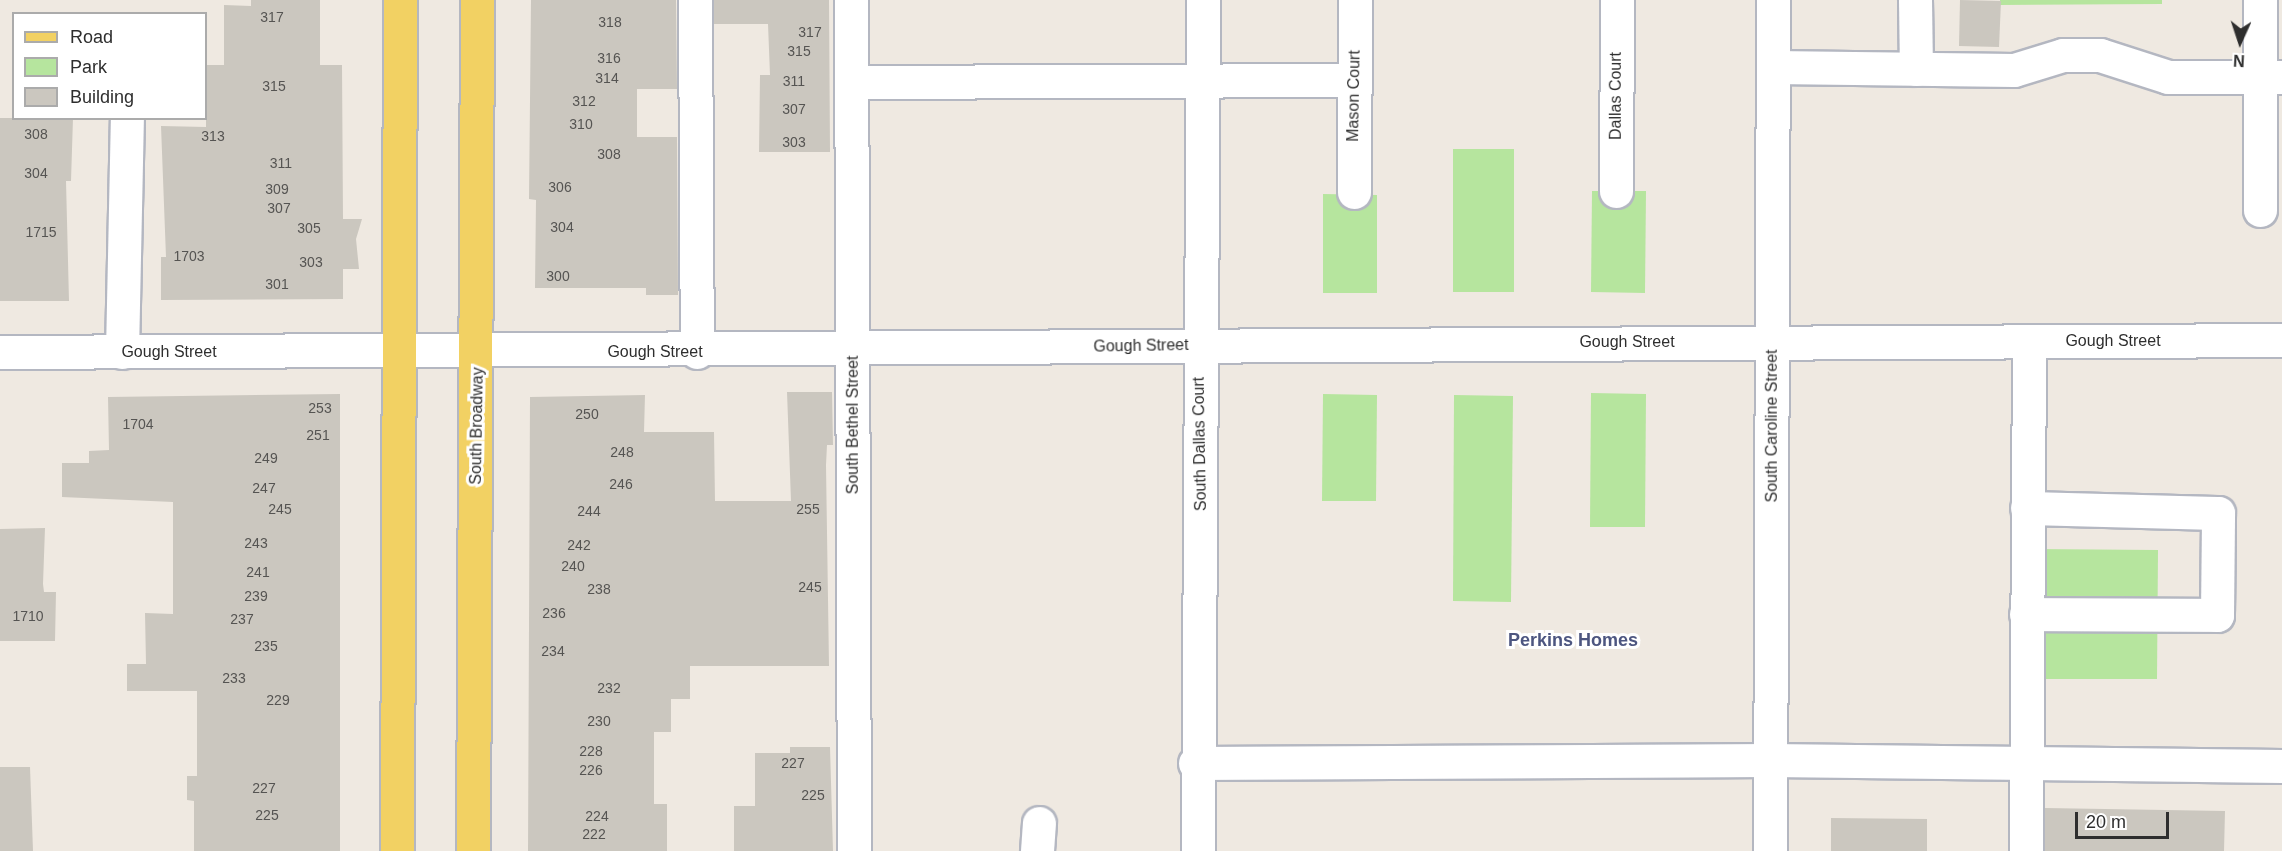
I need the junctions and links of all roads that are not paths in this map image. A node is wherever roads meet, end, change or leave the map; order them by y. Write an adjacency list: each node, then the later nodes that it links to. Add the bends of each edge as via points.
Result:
1 (400, 0): 28 (main road)
2 (477, 0): 30 (main road, South Broadway)
3 (695, 0): 29 (street)
4 (851, 0): 16 (street, South Bethel Street)
5 (1203, 0): 14 (street, South Dallas Court)
6 (1355, 0): 15 (street, Mason Court)
7 (1617, 0): 18 (street, Dallas Court)
8 (1773, 0): 11 (street, South Caroline Street)
9 (1915, 0): 12 (street)
10 (2260, 0): 13 (street)
11 (1773, 67): 12 (street); 22 (street, South Caroline Street)
12 (1916, 69): 13 (street, via 2014,70 2063,55 2100,55 2168,77)
13 (2271, 77): 20 (street)
14 (1203, 80): 15 (street); 16 (street); 24 (street, South Dallas Court)
15 (1354, 80): 19 (street, Mason Court)
16 (852, 82): 25 (street, South Bethel Street)
17 (127, 120): 27 (street)
18 (1616, 191)
19 (1353, 192)
20 (2260, 210)
21 (2282, 340): 23 (street, Gough Street)
22 (1772, 341): 23 (street, Gough Street); 24 (street, Gough Street); 33 (street, South Caroline Street)
23 (2029, 341): 31 (street)
24 (1198, 345): 25 (street, Gough Street); 34 (street, South Dallas Court, via 1201,615)
25 (852, 348): 29 (street, Gough Street); 39 (street, South Bethel Street)
26 (0, 352): 27 (street, Gough Street)
27 (122, 352): 28 (street, Gough Street)
28 (401, 352): 30 (street, Gough Street); 37 (main road)
29 (697, 352): 30 (street, Gough Street)
30 (478, 353): 38 (main road, South Broadway)
31 (2027, 508): 32 (street); 32 (street, via 2218,513 2217,615)
32 (2026, 614): 35 (street)
33 (1770, 760): 34 (street); 35 (street); 41 (street, South Caroline Street)
34 (1195, 763): 40 (street, South Dallas Court)
35 (2024, 764): 36 (street); 42 (street)
36 (2282, 766)
37 (397, 851)
38 (474, 851)
39 (854, 851)
40 (1198, 851)
41 (1770, 851)
42 (2026, 851)

